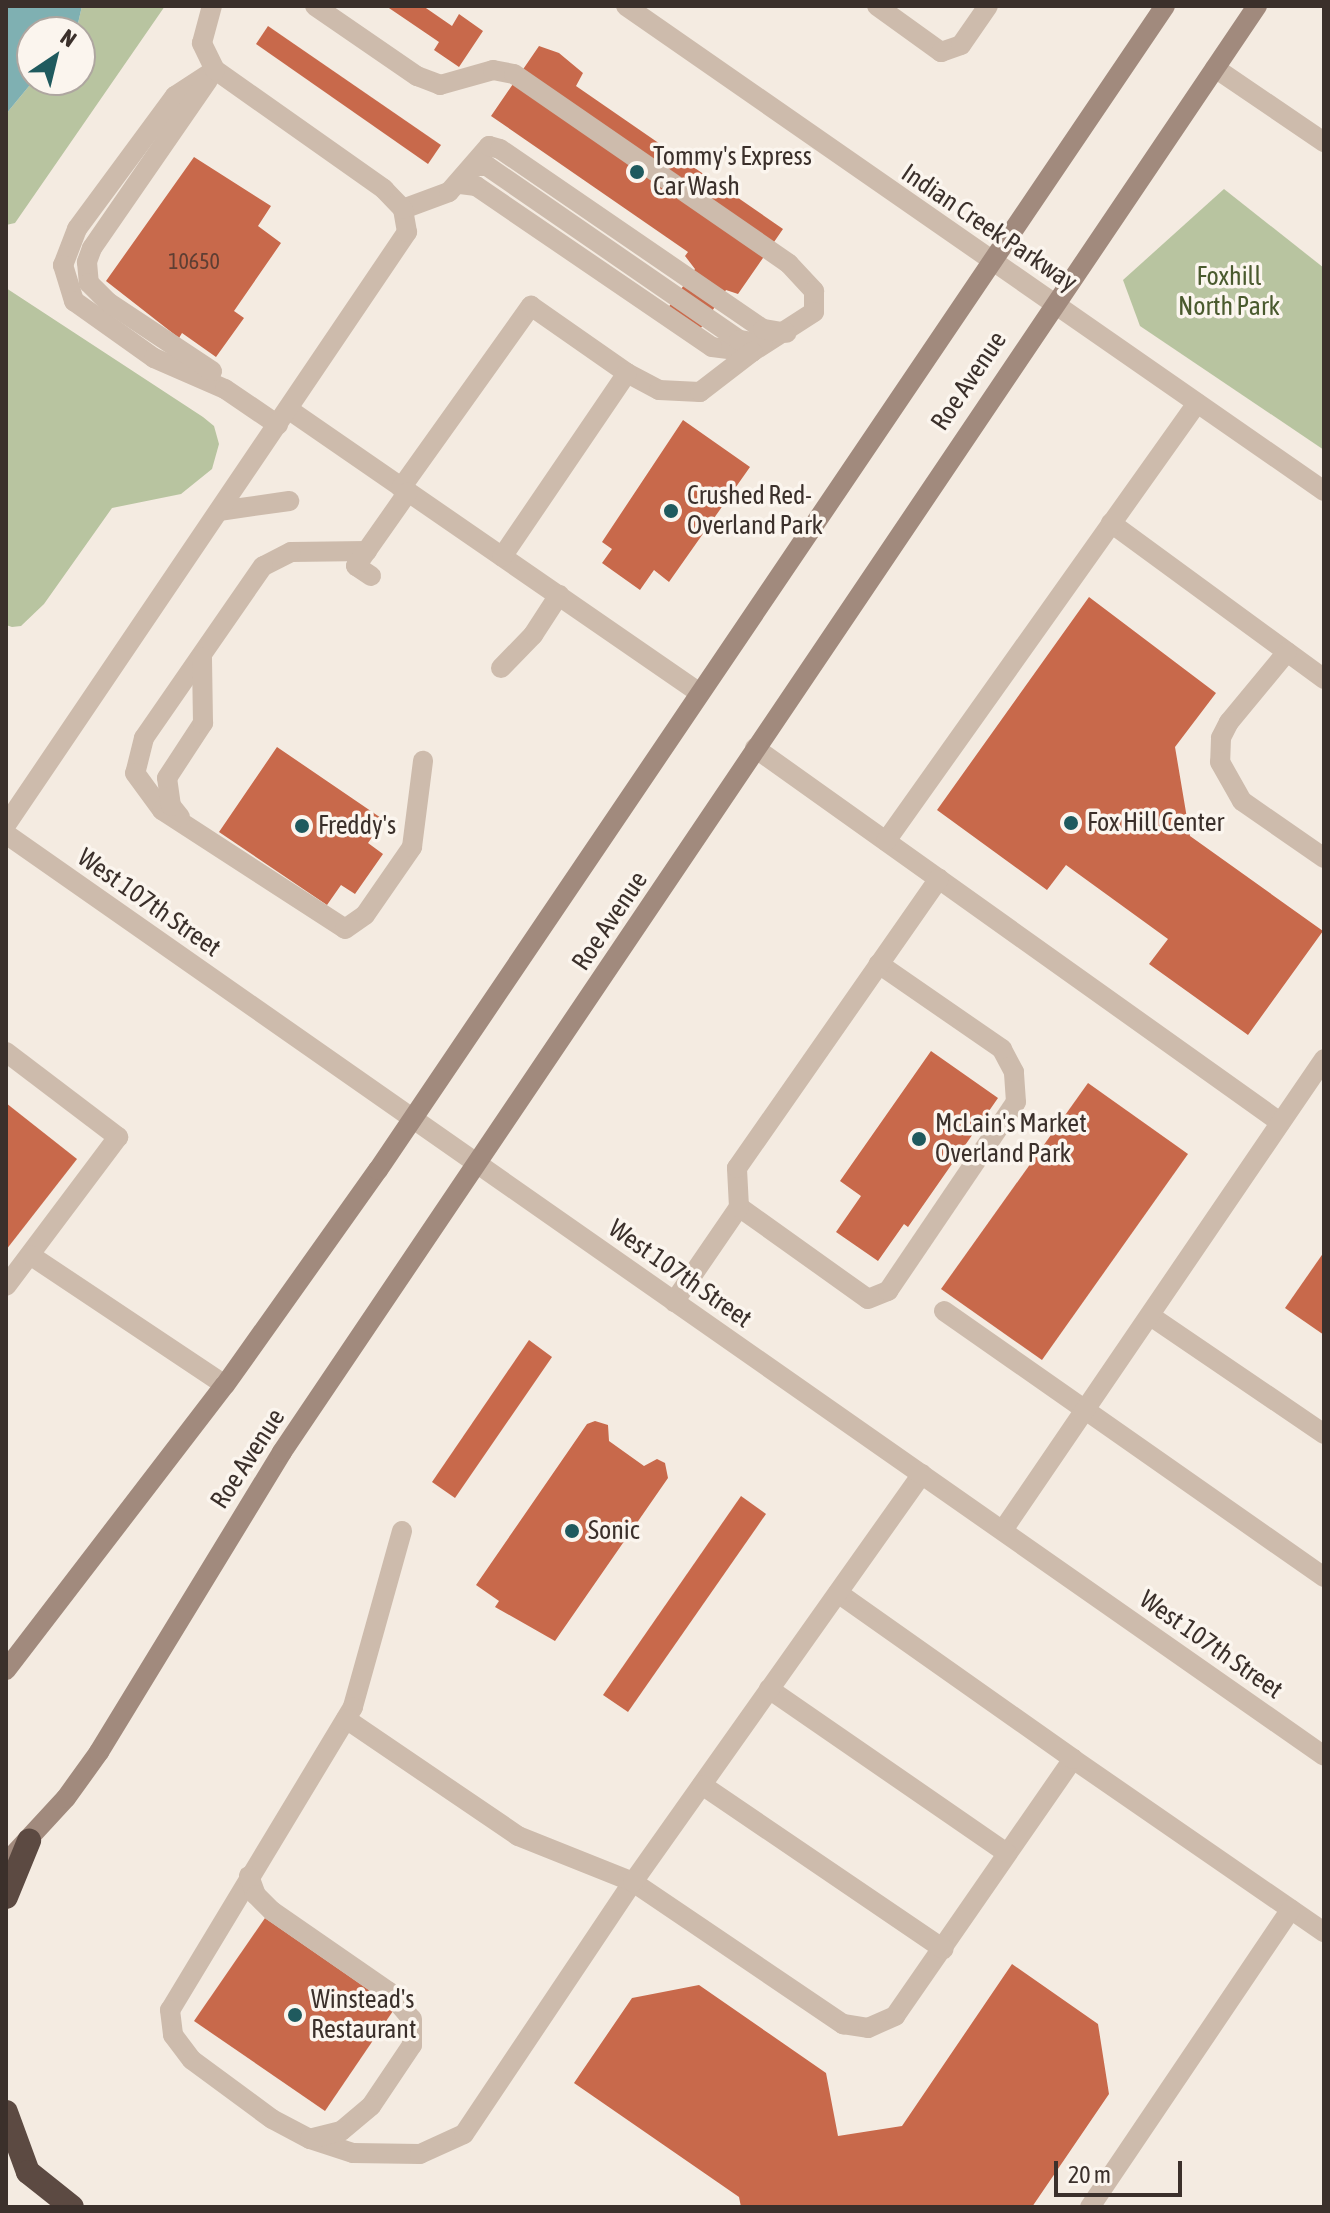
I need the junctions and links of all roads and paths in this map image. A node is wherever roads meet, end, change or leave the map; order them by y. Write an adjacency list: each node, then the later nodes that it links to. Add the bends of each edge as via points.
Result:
1 (212, 6): 9 (street, via 202,43)
2 (315, 6): 16 (street, via 417,76 440,85 493,70 514,74 763,246 814,291 814,312)
3 (626, 6): 14 (street, Indian Creek Parkway)
4 (877, 6): 5 (street, via 941,52 961,45)
5 (988, 6)
6 (1165, 6): 14 (main road, Roe Avenue)
7 (1257, 6): 8 (main road, Roe Avenue)
8 (1215, 68): 10 (street); 15 (main road, Roe Avenue)
9 (215, 70): 13 (street, via 384,189); 20 (street, via 92,248 89,283 108,302 217,375 227,390)
10 (1324, 142)
11 (474, 166): 12 (street); 16 (street, via 489,146 500,149 763,329); 17 (street, via 487,166 739,340)
12 (460, 184): 13 (street); 17 (street, via 476,186 712,347)
13 (403, 209): 20 (street, via 407,232)
14 (990, 261): 15 (street, Indian Creek Parkway); 34 (main road, Roe Avenue)
15 (1052, 302): 19 (street, Indian Creek Parkway); 35 (main road, Roe Avenue)
16 (787, 333): 17 (street)
17 (759, 348): 18 (street, via 700,392 659,390)
18 (627, 373): 21 (street, via 531,306); 27 (street)
19 (1197, 403): 22 (street, Indian Creek Parkway); 25 (street)
20 (283, 417): 21 (street); 24 (street)
21 (405, 490): 26 (street); 27 (street)
22 (1324, 491)
23 (289, 501): 24 (street)
24 (219, 511): 37 (street)
25 (1111, 523): 30 (street); 40 (street)
26 (367, 551): 28 (street, via 356,566); 31 (street, via 291,552 270,560)
27 (502, 557): 29 (street)
28 (371, 576)
29 (559, 595): 32 (street, via 533,635); 34 (street)
30 (1287, 652): 33 (street); 41 (street, via 1229,722 1221,738 1220,762 1242,801)
31 (203, 653): 38 (street, via 203,723 167,778 171,806); 38 (street, via 144,738 135,763 142,788)
32 (501, 668)
33 (1324, 679)
34 (698, 692): 46 (main road, Roe Avenue)
35 (755, 748): 40 (street); 48 (main road, Roe Avenue)
36 (423, 761): 38 (street, via 412,847 365,915 345,929)
37 (6, 825)
38 (189, 828)
39 (6, 834): 46 (street, West 107th Street)
40 (886, 841): 42 (street)
41 (1324, 858)
42 (939, 878): 43 (street); 47 (street)
43 (879, 964): 49 (street, via 737,1168); 49 (street, via 1002,1049 1014,1072 1016,1102 888,1291 868,1299)
44 (6, 1052): 50 (street, via 118,1137)
45 (1324, 1059): 47 (street)
46 (411, 1120): 48 (street, West 107th Street); 55 (main road, Roe Avenue)
47 (1280, 1122): 54 (street)
48 (478, 1166): 52 (street, West 107th Street); 69 (main road, Roe Avenue, via 282,1452 99,1752)
49 (739, 1207): 52 (street)
50 (30, 1255): 51 (street); 55 (street)
51 (6, 1286)
52 (674, 1302): 58 (street, West 107th Street)
53 (944, 1311): 56 (street)
54 (1152, 1317): 56 (street); 57 (street)
55 (225, 1385): 63 (main road, Roe Avenue)
56 (1086, 1410): 59 (street); 61 (street)
57 (1324, 1434)
58 (922, 1474): 59 (street, West 107th Street); 62 (street)
59 (1003, 1530): 66 (street, West 107th Street)
60 (402, 1531): 65 (street)
61 (1324, 1577)
62 (838, 1593): 64 (street); 67 (street)
63 (6, 1670)
64 (769, 1689): 68 (street); 70 (street)
65 (346, 1719): 72 (street); 73 (street, via 518,1836)
66 (1324, 1756)
67 (1073, 1759): 70 (street); 75 (street)
68 (702, 1785): 73 (street); 77 (street)
69 (29, 1841): 71 (main road, Roe Avenue); 74 (highway)
70 (1007, 1853): 77 (street)
71 (6, 1863)
72 (249, 1876): 79 (street, via 170,2010 173,2035 192,2060 272,2119); 79 (street, via 256,1895 272,1911 389,1992 412,2019 412,2045 371,2106 341,2131)
73 (633, 1882): 77 (street, via 843,2024 868,2028 895,2016); 79 (street, via 464,2134 420,2154 353,2153)
74 (6, 1897)
75 (1291, 1909): 76 (street); 82 (street)
76 (1324, 1932)
77 (943, 1949)
78 (6, 2112): 80 (highway)
79 (310, 2139)
80 (17, 2172): 81 (highway)
81 (72, 2207)
82 (1090, 2207)

